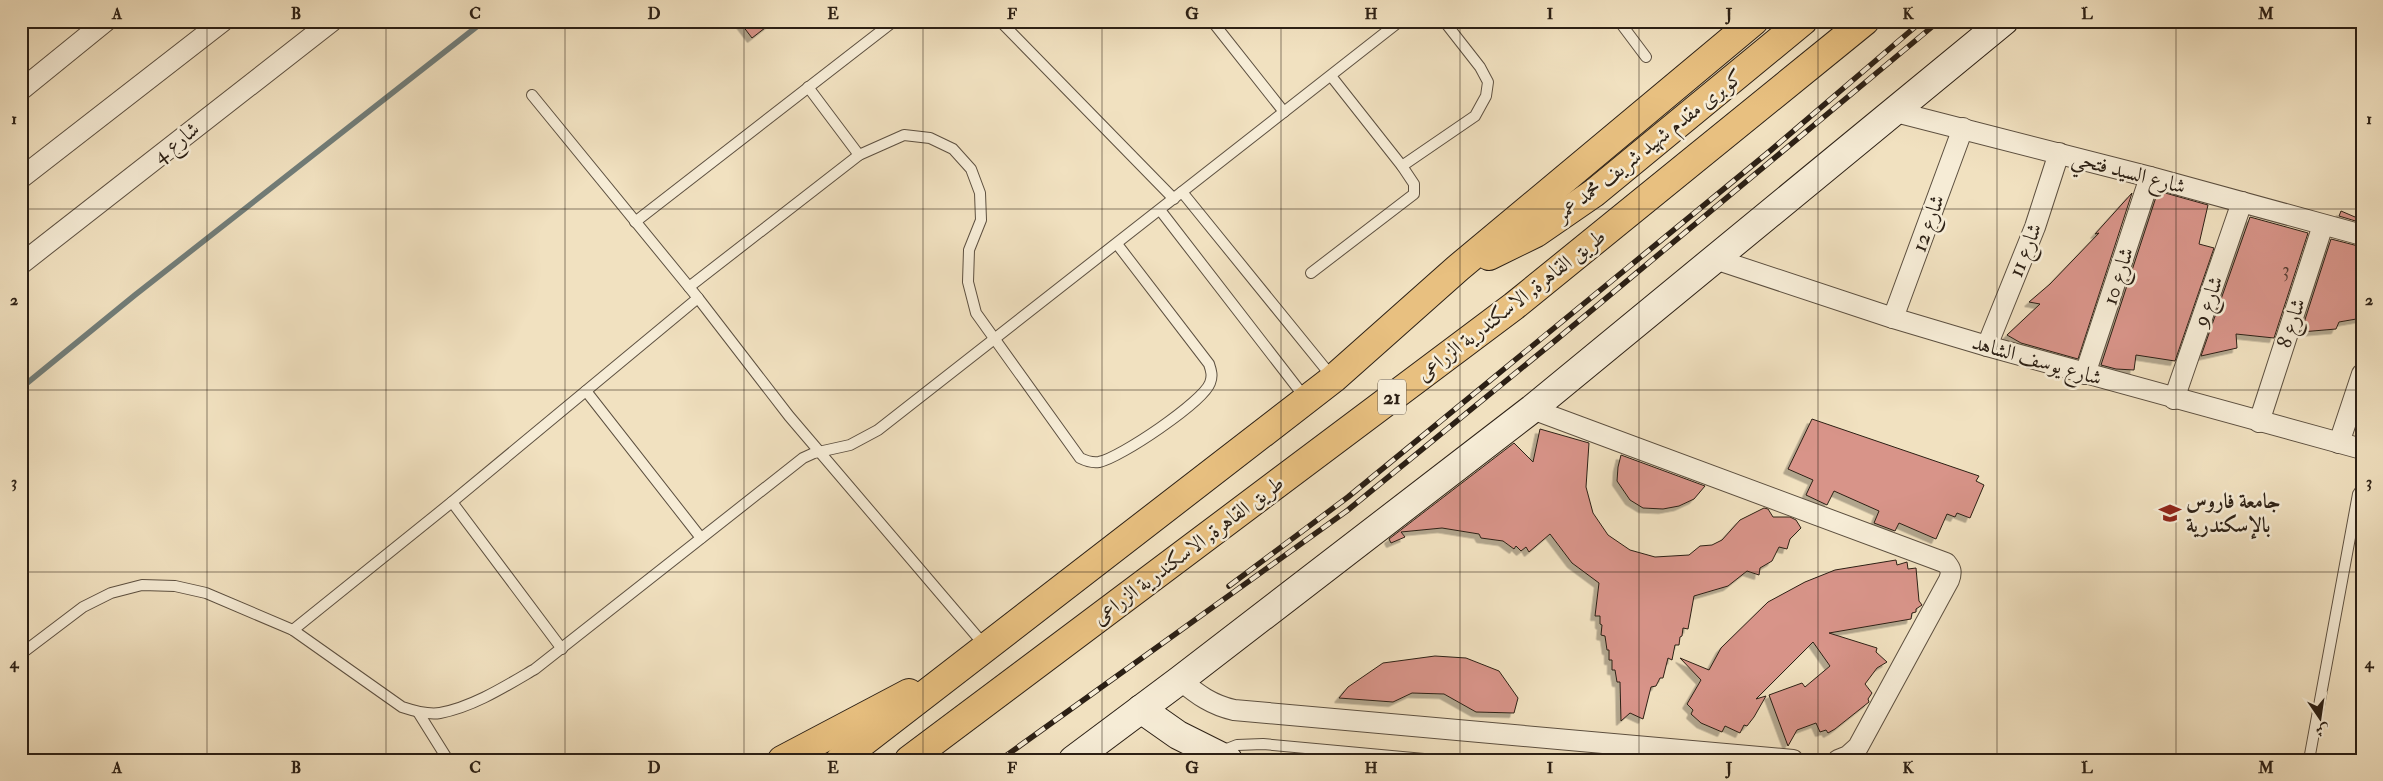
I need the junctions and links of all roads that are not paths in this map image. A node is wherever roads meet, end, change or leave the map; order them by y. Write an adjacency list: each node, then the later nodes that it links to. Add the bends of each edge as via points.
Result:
1 (106, 21): 17 (street)
2 (223, 21): 26 (street)
3 (332, 21): 36 (street, شارع 4)
4 (894, 21): 16 (lane)
5 (1000, 21): 28 (lane)
6 (1212, 21): 19 (lane)
7 (1400, 21): 15 (lane)
8 (1444, 21): 24 (lane, via 1480,67 1488,82 1486,96 1476,116)
9 (1619, 21): 14 (lane)
10 (1754, 21): 37 (highway, 21)
11 (1803, 21): 37 (highway, كوبرى مقدم شهيد شريف محمد عمر, via 1566,214 1511,246)
12 (1865, 21): 70 (highway, طريق القاهرة, الاسكندرية الزراعى / 21, via 1514,306)
13 (2004, 21): 20 (street)
14 (1646, 57)
15 (1331, 76): 19 (lane); 24 (lane)
16 (808, 87): 23 (lane); 31 (lane)
17 (21, 90)
18 (532, 96): 31 (lane)
19 (1284, 112): 27 (lane)
20 (1896, 112): 21 (street, شارع السيد فتحي); 35 (street)
21 (1963, 128): 22 (street, شارع السيد فتحي); 41 (street, شارع 12)
22 (2059, 153): 25 (street, شارع السيد فتحي); 43 (street, شارع 11, via 2035,227)
23 (859, 155): 39 (lane); 42 (lane, via 904,135 930,138 954,149 971,169 980,194 981,220 969,250 968,282 976,313)
24 (1402, 166): 38 (lane, via 1414,184 1414,194)
25 (2150, 177): 29 (street, شارع السيد فتحي); 44 (street, شارع 10)
26 (21, 178)
27 (1182, 192): 28 (lane); 46 (lane)
28 (1174, 199): 30 (lane)
29 (2242, 202): 32 (street, شارع السيد فتحي); 48 (street, شارع 9)
30 (1160, 210): 34 (lane); 49 (lane)
31 (635, 222): 39 (lane)
32 (2323, 224): 33 (street, شارع السيد فتحي); 51 (street, شارع 8)
33 (2362, 235)
34 (1117, 244): 42 (lane); 42 (lane, via 1209,364 1210,383 1183,410 1131,446 1102,461 1086,461 1080,458)
35 (1715, 259): 41 (street, شارع يوسف الشاهد); 50 (street)
36 (21, 264)
37 (1458, 268): 46 (highway, 21)
38 (1311, 273)
39 (689, 287): 40 (lane)
40 (698, 298): 47 (lane); 54 (lane, via 757,377)
41 (1893, 318): 43 (street, شارع يوسف الشاهد)
42 (995, 340): 54 (lane, via 878,430 850,445)
43 (1986, 346): 44 (street, شارع يوسف الشاهد)
44 (2085, 374): 48 (street, شارع يوسف الشاهد)
45 (2362, 374): 52 (street)
46 (1333, 378): 49 (highway, 21)
47 (586, 391): 56 (lane); 57 (lane)
48 (2174, 399): 51 (street, شارع يوسف الشاهد)
49 (1307, 400): 60 (highway, 21)
50 (1532, 409): 63 (street); 74 (street, via 1946,563 1952,574 1858,747)
51 (2259, 422): 52 (street, شارع يوسف الشاهد)
52 (2339, 443): 53 (street, شارع يوسف الشاهد)
53 (2362, 449)
54 (821, 452): 57 (lane, via 803,458); 60 (lane)
55 (2362, 488): 75 (lane, via 2358,494)
56 (452, 502): 58 (lane); 59 (lane)
57 (701, 538): 59 (lane)
58 (293, 630): 61 (lane, via 206,593 175,586 142,585 111,593 82,607); 64 (lane, via 402,707)
59 (562, 648): 64 (lane, via 506,686 459,707 439,713)
60 (987, 648): 62 (highway, 21)
61 (21, 654)
62 (960, 668): 68 (highway); 69 (highway, 21)
63 (1180, 680): 65 (street); 73 (street, via 1202,699 1234,710)
64 (418, 712): 67 (lane)
65 (1136, 712): 66 (street, via 1171,744); 71 (street)
66 (1214, 758): 72 (lane, via 1237,745 1263,744)
67 (448, 760)
68 (782, 760)
69 (840, 760)
70 (909, 760)
71 (1073, 760)
72 (1435, 760)
73 (1793, 760)
74 (1838, 760)
75 (2309, 760)

